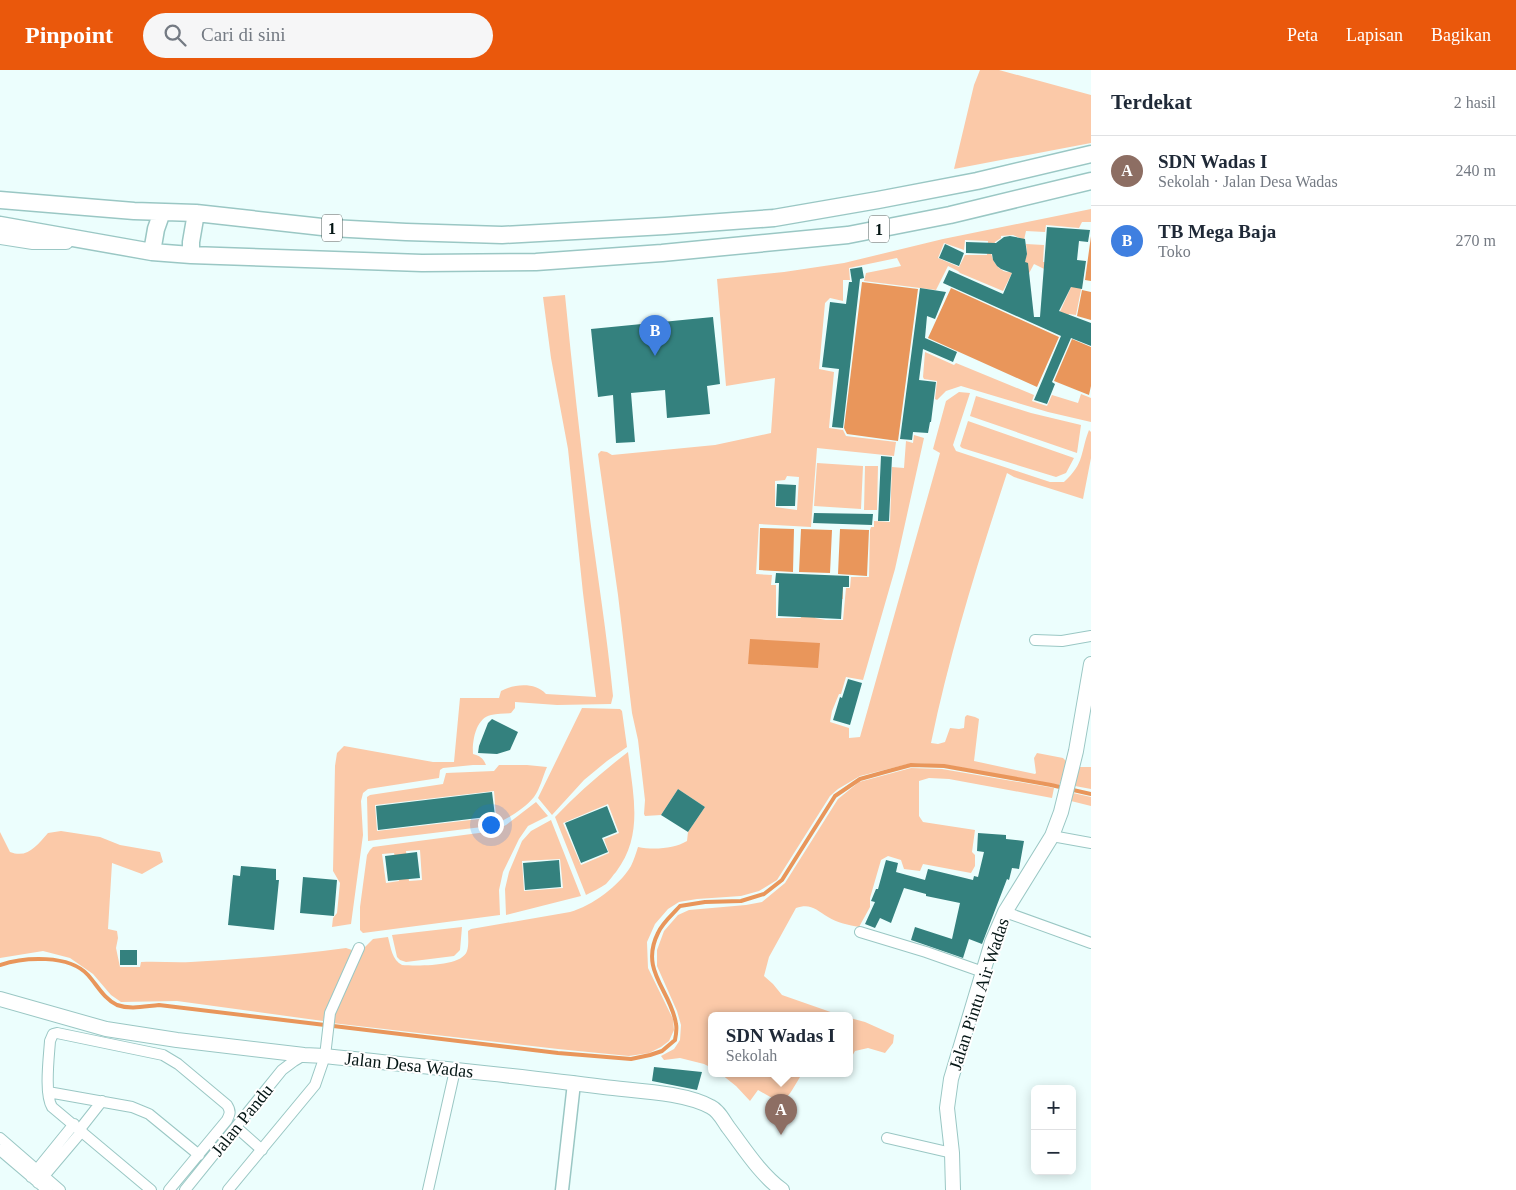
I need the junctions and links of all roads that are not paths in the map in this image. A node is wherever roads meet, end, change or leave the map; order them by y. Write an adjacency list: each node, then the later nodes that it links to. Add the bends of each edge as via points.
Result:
1 (1091, 154): 5 (main road, 1, via 977,181 784,216 665,226 502,235 331,228)
2 (1091, 181): 10 (main road, 1, via 950,215 848,234 662,253 536,262 422,263)
3 (0, 200): 4 (main road, 1)
4 (162, 212): 5 (main road, 1); 9 (main road)
5 (196, 213): 10 (main road)
6 (0, 225): 8 (main road, 1)
7 (0, 238): 8 (main road, via 33,242)
8 (87, 241): 9 (main road, 1)
9 (152, 252): 10 (main road, 1)
10 (191, 255)
11 (1091, 636): 12 (street, via 1062,641)
12 (1034, 640)
13 (1091, 664): 14 (main road, Jalan Pintu Air Wadas, via 1069,780)
14 (1052, 836): 15 (street); 16 (main road, Jalan Pintu Air Wadas)
15 (1091, 843)
16 (1005, 912): 18 (street); 20 (main road, Jalan Pintu Air Wadas)
17 (860, 932): 20 (street)
18 (1091, 943)
19 (359, 948): 23 (street, Jalan Pandu, via 329,1017)
20 (983, 972): 34 (main road, Jalan Pintu Air Wadas, via 948,1093)
21 (0, 998): 22 (main road, Jalan Desa Wadas, via 106,1029)
22 (304, 1055): 23 (main road, Jalan Desa Wadas); 28 (street, Jalan Pandu, via 282,1070)
23 (325, 1056): 24 (main road, Jalan Desa Wadas); 33 (street, Jalan Pandu, via 315,1085)
24 (455, 1070): 25 (main road, Jalan Desa Wadas); 43 (street)
25 (574, 1083): 44 (street); 45 (main road, Jalan Desa Wadas, via 668,1095 714,1108 762,1171)
26 (48, 1092): 27 (street); 29 (street, via 52,1107); 35 (street, via 53,1034 163,1055 230,1109 227,1120)
27 (102, 1101): 29 (street); 35 (street, via 149,1114)
28 (236, 1127): 33 (street); 41 (street, Jalan Pandu)
29 (79, 1128): 36 (street); 39 (street)
30 (0, 1138): 36 (street)
31 (887, 1138): 34 (street)
32 (0, 1150): 36 (street)
33 (262, 1150): 42 (street, Jalan Pandu)
34 (952, 1153): 46 (main road, Jalan Pintu Air Wadas)
35 (199, 1155): 40 (street)
36 (37, 1177): 37 (street); 38 (street)
37 (47, 1190)
38 (60, 1190)
39 (151, 1190)
40 (169, 1190)
41 (185, 1190)
42 (228, 1190)
43 (428, 1190)
44 (562, 1190)
45 (782, 1190)
46 (953, 1190)

